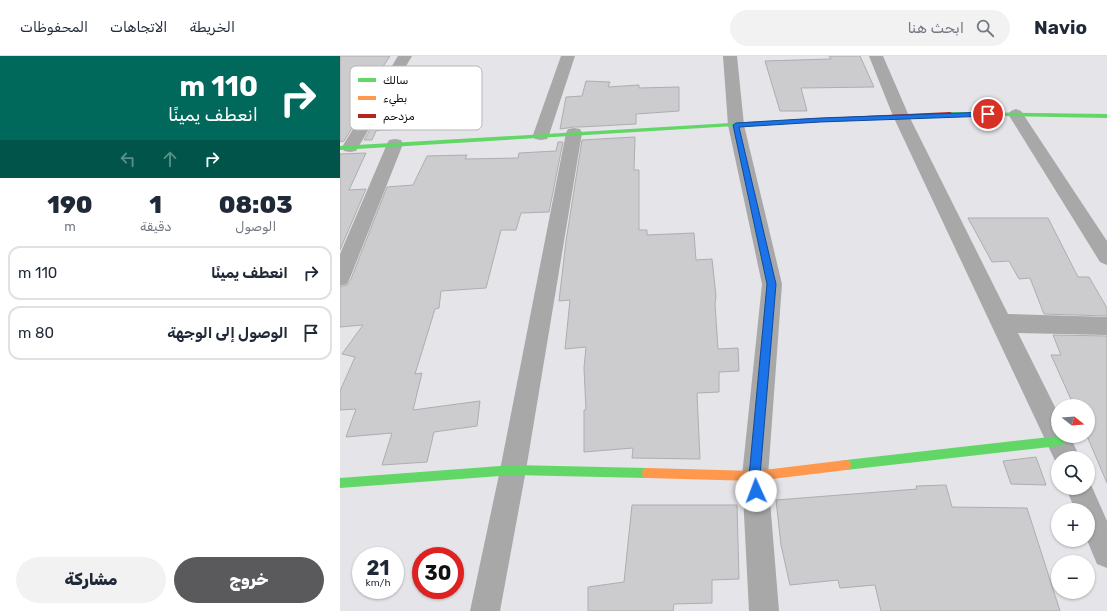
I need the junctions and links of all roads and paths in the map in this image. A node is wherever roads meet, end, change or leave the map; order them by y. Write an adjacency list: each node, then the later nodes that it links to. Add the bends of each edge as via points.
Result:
1 (406, 56): 5 (street)
2 (568, 56): 12 (street)
3 (730, 56): 9 (street)
4 (876, 56): 7 (street)
5 (399, 66)
6 (1016, 114): 7 (street); 8 (street); 15 (street)
7 (901, 116): 9 (street); 17 (street)
8 (1107, 116)
9 (736, 125): 11 (street); 21 (street, via 772,284)
10 (356, 130): 14 (street)
11 (574, 133): 12 (street); 20 (street)
12 (541, 135): 13 (street)
13 (395, 144): 14 (street); 16 (street)
14 (345, 147)
15 (1107, 258)
16 (340, 278)
17 (1002, 323): 18 (street); 19 (street)
18 (1107, 326)
19 (1063, 449): 21 (street)
20 (513, 470): 21 (street); 22 (street); 25 (street)
21 (755, 476): 26 (street)
22 (340, 482)
23 (1082, 495): 24 (street)
24 (1107, 554)
25 (485, 611)
26 (764, 611)

